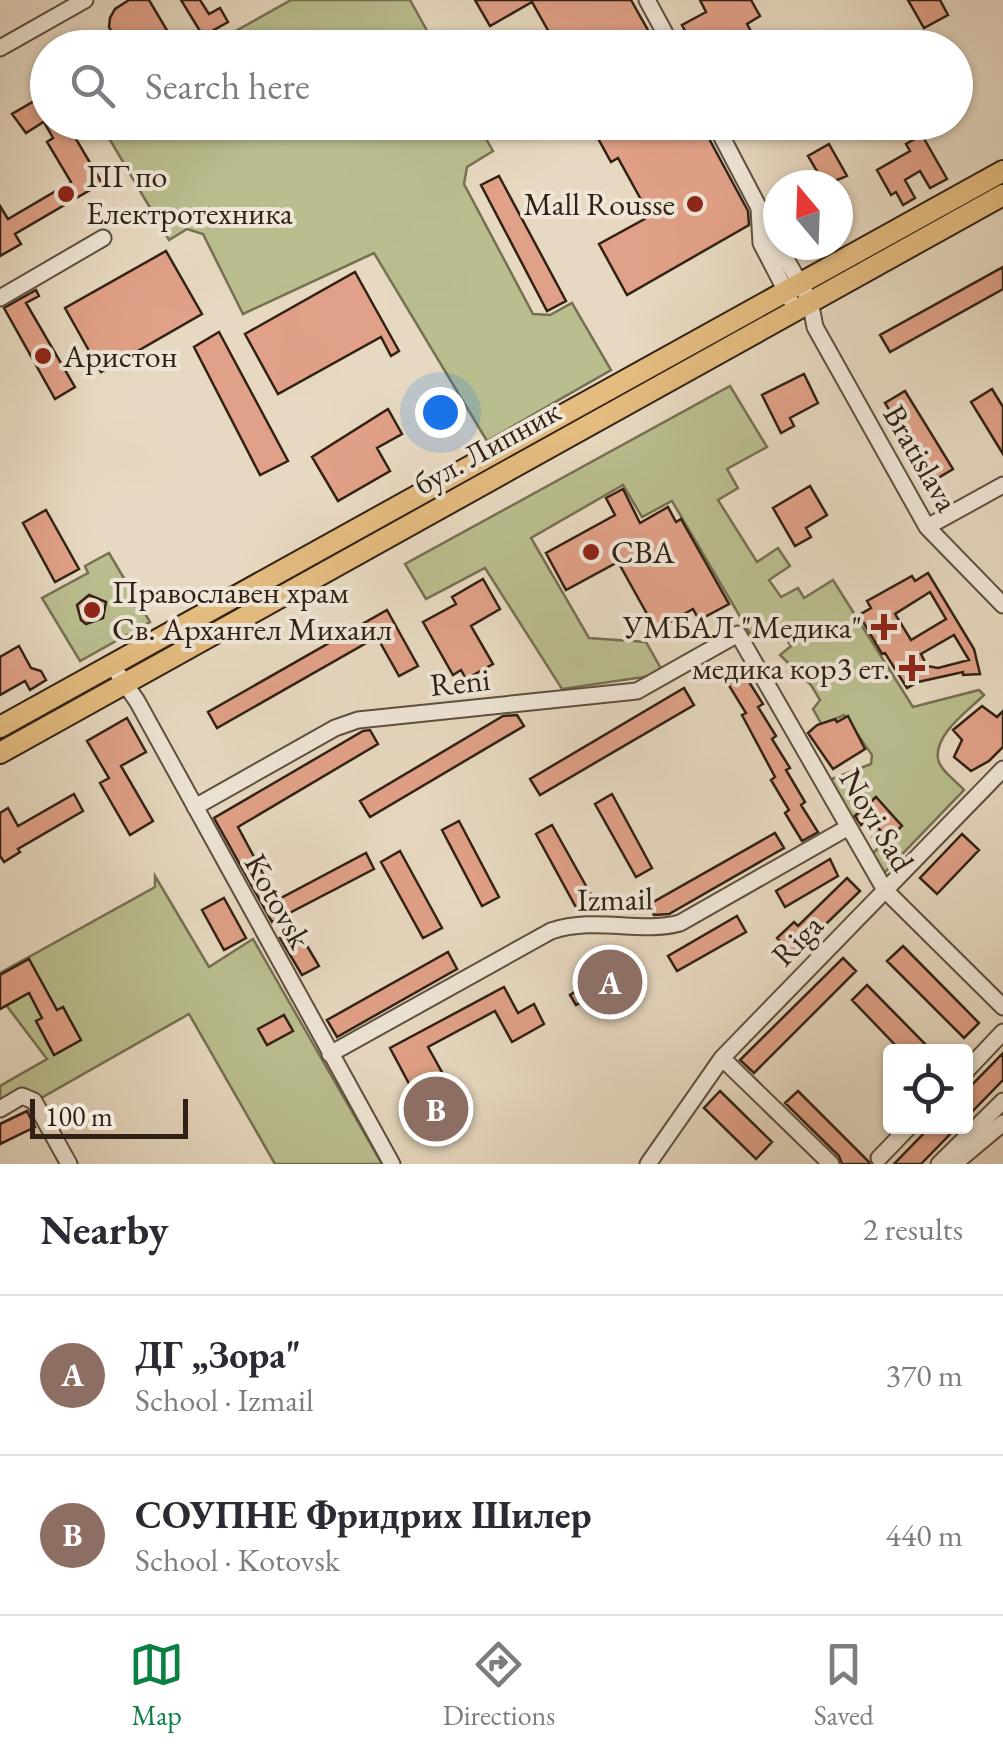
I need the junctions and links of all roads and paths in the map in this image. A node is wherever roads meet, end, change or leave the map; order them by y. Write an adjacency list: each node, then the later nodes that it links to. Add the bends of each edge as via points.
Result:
1 (85, 0): 3 (street)
2 (647, 0): 4 (street)
3 (32, 30)
4 (663, 30)
5 (30, 31): 6 (street)
6 (0, 48)
7 (724, 140): 10 (street)
8 (1003, 170): 15 (main road, бул. Липник)
9 (1003, 195): 15 (main road, бул. Липник)
10 (759, 205): 11 (street); 15 (street, via 760,243)
11 (763, 213)
12 (103, 238): 14 (street)
13 (784, 260): 15 (street)
14 (0, 298)
15 (801, 302): 17 (street, Bratislava); 20 (main road, бул. Липник)
16 (1003, 485): 17 (street)
17 (928, 527): 18 (street, Bratislava)
18 (1003, 605)
19 (738, 634): 24 (street, Reni, via 636,691 358,720); 25 (street, Novi Sad)
20 (119, 674): 21 (main road, бул. Липник); 22 (main road, бул. Липник); 24 (street, Kotovsk)
21 (0, 728)
22 (0, 753)
23 (1003, 769): 26 (street, Riga)
24 (195, 807): 29 (street, Kotovsk)
25 (847, 828): 26 (street, Novi Sad); 29 (street, Izmail, via 680,923 551,930)
26 (886, 890): 27 (street, Novi Sad); 30 (street, Riga)
27 (1003, 1007)
28 (1003, 1032): 31 (street)
29 (330, 1054): 38 (street, Kotovsk)
30 (722, 1058): 39 (street, Riga); 40 (street)
31 (973, 1064)
32 (1003, 1101): 41 (street)
33 (0, 1108): 37 (street, via 22,1096 34,1101)
34 (1003, 1122): 42 (street)
35 (902, 1134): 36 (street)
36 (879, 1158)
37 (69, 1164)
38 (392, 1164)
39 (648, 1164)
40 (831, 1164)
41 (939, 1164)
42 (954, 1164)

